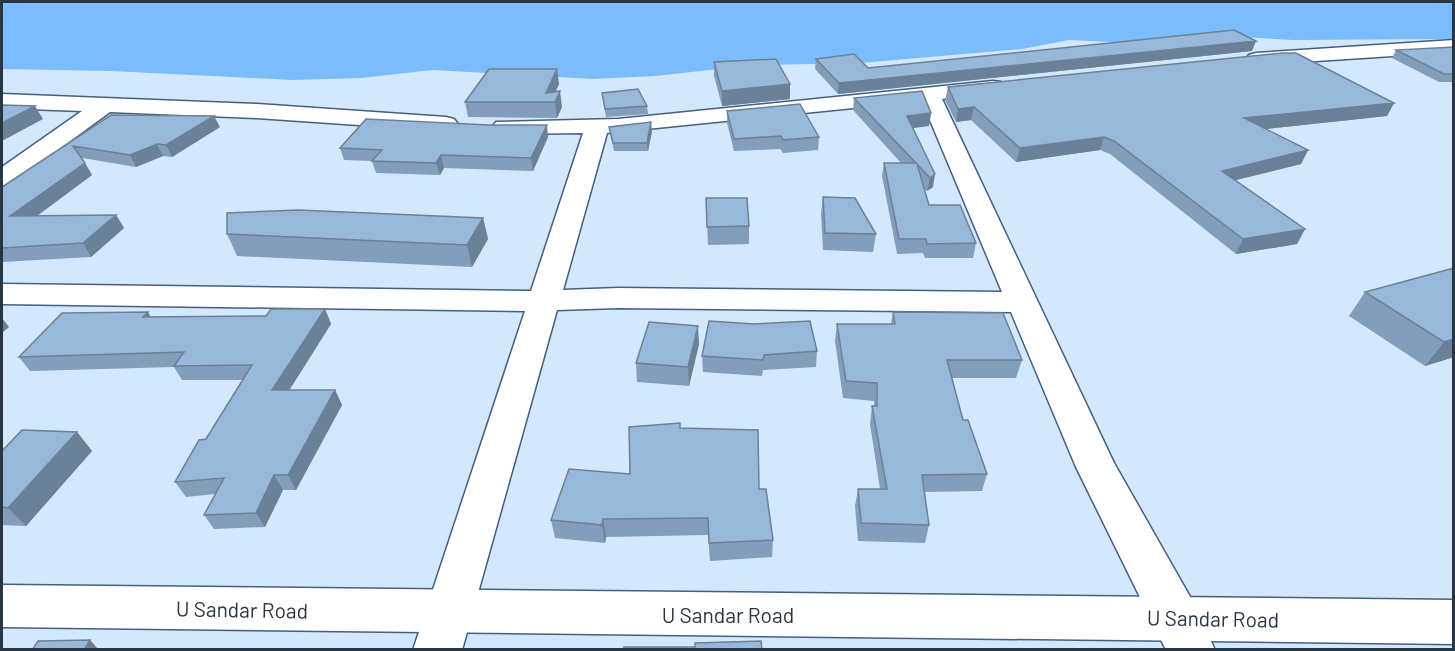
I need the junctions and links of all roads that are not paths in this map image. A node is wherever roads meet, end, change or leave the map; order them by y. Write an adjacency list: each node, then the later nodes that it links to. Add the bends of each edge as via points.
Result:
1 (1454, 46): 2 (street)
2 (1233, 61)
3 (1011, 85): 4 (street)
4 (929, 93): 7 (street); 11 (street)
5 (2, 102): 6 (street)
6 (105, 105): 7 (street, via 474,126); 8 (street)
7 (597, 127): 10 (street)
8 (2, 178)
9 (2, 294): 10 (street)
10 (546, 301): 11 (street, via 618,298); 14 (street)
11 (1022, 302): 15 (street, via 1096,467)
12 (2, 606): 14 (street, U Sandar Road)
13 (1454, 622): 15 (street, U Sandar Road)
14 (444, 631): 15 (street, U Sandar Road)
15 (1184, 633)

